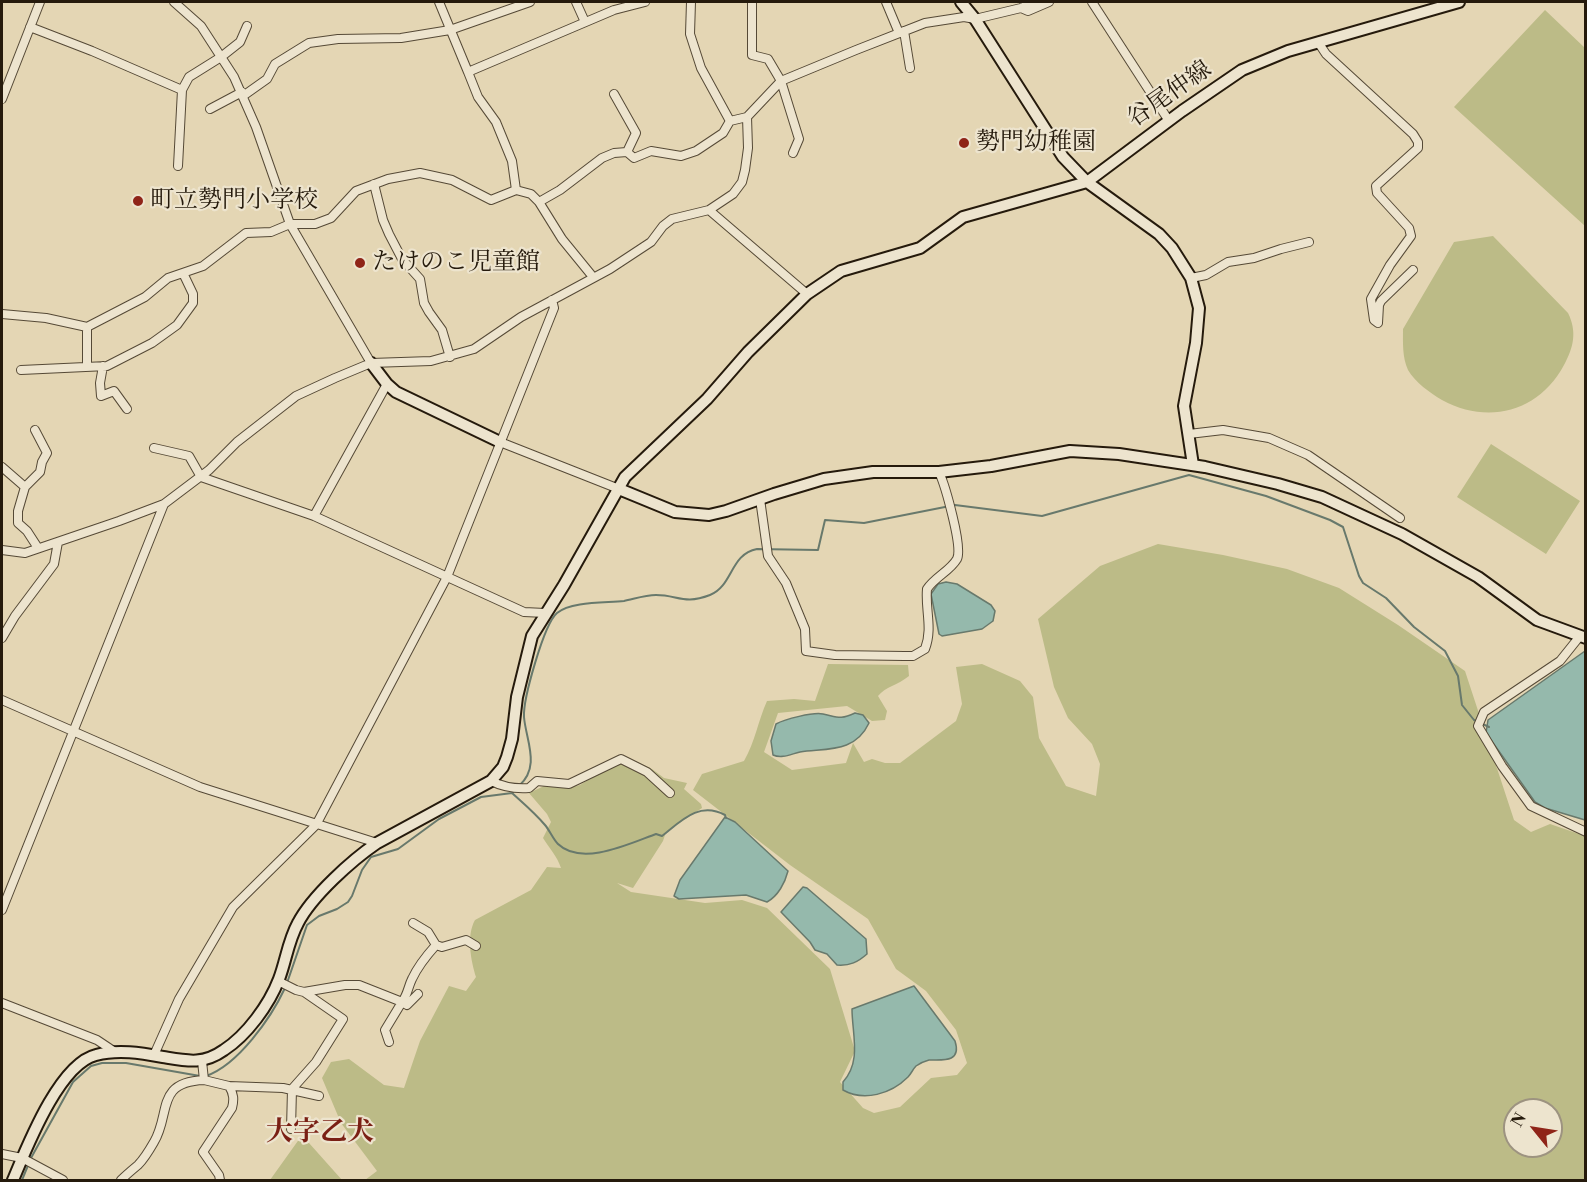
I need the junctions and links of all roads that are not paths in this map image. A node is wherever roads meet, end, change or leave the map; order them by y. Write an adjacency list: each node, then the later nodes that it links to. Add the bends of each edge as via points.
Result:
1 (40, 2): 20 (street)
2 (174, 2): 15 (street)
3 (439, 2): 21 (street)
4 (530, 2): 21 (street)
5 (576, 2): 18 (street)
6 (645, 2): 18 (street)
7 (691, 2): 34 (street, via 690,34 701,68)
8 (752, 2): 27 (street, via 752,55 768,59)
9 (886, 2): 22 (street)
10 (961, 2): 17 (street)
11 (1035, 2): 16 (street)
12 (1049, 2): 16 (street, via 1028,11)
13 (1092, 2): 35 (street)
14 (1459, 2): 23 (street, 谷尾仲線)
15 (184, 5): 24 (street)
16 (1022, 8): 17 (street)
17 (975, 19): 22 (street, via 926,22); 39 (street, via 1041,125)
18 (585, 22): 26 (street)
19 (247, 26): 24 (street, via 240,42)
20 (30, 27): 28 (street); 31 (street)
21 (450, 30): 26 (street); 29 (street, via 401,38 309,43 275,64 267,79)
22 (902, 32): 25 (street); 27 (street)
23 (1318, 42): 35 (street, 谷尾仲線, via 1242,70); 46 (street, via 1418,142 1418,148 1376,186 1377,193 1409,228 1411,236 1371,299 1378,323 1379,305)
24 (221, 57): 28 (street, via 189,77); 29 (street)
25 (910, 68)
26 (468, 72): 41 (street, via 512,161)
27 (781, 81): 33 (street); 37 (street, via 799,139)
28 (182, 90): 38 (street)
29 (242, 94): 32 (street); 44 (street)
30 (614, 94): 36 (street, via 636,133)
31 (2, 99)
32 (210, 110)
33 (747, 117): 34 (street); 43 (street, via 748,148 742,182 733,194)
34 (730, 121): 36 (street, via 723,133 709,143 681,156 651,151 634,158)
35 (1169, 121): 39 (street, 谷尾仲線)
36 (627, 152): 42 (street, via 602,158)
37 (793, 153)
38 (178, 166)
39 (1086, 182): 49 (street, via 1159,234); 50 (street, via 963,217 920,248 841,271)
40 (374, 184): 41 (street, via 420,173 452,180 491,200); 44 (street, via 356,191 331,218 315,224); 54 (street, via 389,234 402,259 420,279 424,303 442,330)
41 (516, 190): 42 (street, via 531,194)
42 (539, 202): 48 (street)
43 (709, 210): 48 (street, via 672,219 651,242); 50 (street)
44 (290, 224): 47 (street, via 271,232 246,233 203,266); 55 (street)
45 (1309, 242): 49 (street, via 1228,262 1206,275)
46 (1413, 270)
47 (183, 273): 53 (street); 56 (street, via 193,303 177,325 153,343)
48 (593, 277): 51 (street)
49 (1191, 278): 62 (street, via 1199,308 1184,406)
50 (807, 294): 70 (street, via 640,461)
51 (552, 300): 54 (street, via 474,349); 63 (street, via 554,308)
52 (2, 314): 53 (street)
53 (87, 327): 57 (street)
54 (450, 357): 55 (street)
55 (370, 363): 59 (street); 68 (street, via 296,396 237,442)
56 (103, 366): 57 (street); 60 (street, via 101,396 114,391)
57 (87, 367): 58 (street)
58 (21, 370)
59 (387, 384): 63 (street, via 416,403); 73 (street)
60 (127, 409)
61 (35, 430): 69 (street, via 47,453 40,472)
62 (1189, 434): 65 (street); 74 (street, via 1223,430 1269,438 1308,455)
63 (500, 442): 70 (street); 78 (street)
64 (154, 448): 68 (street, via 189,456)
65 (1193, 465): 67 (street, via 1070,451); 80 (street, via 1322,497 1408,536 1478,577 1537,620)
66 (2, 467): 69 (street)
67 (939, 472): 71 (street, via 896,471 833,478); 71 (street, via 958,556 927,589 929,640 925,649 913,656 806,651 805,629 786,583 768,556)
68 (201, 477): 72 (street); 73 (street)
69 (25, 487): 76 (street, via 18,523)
70 (619, 489): 71 (street, via 667,510 693,515 726,511); 79 (street)
71 (760, 499)
72 (164, 504): 75 (street); 83 (street)
73 (314, 516): 78 (street)
74 (1400, 518)
75 (58, 542): 76 (street); 81 (street, via 54,564)
76 (38, 548): 77 (street, via 25,553)
77 (2, 550)
78 (447, 577): 79 (street, via 524,612); 86 (street)
79 (545, 613): 84 (street, via 532,636 507,757)
80 (1583, 637): 87 (street, via 1560,661 1484,712 1478,726 1531,806)
81 (2, 638)
82 (2, 700): 83 (street)
83 (72, 731): 86 (street, via 200,787); 89 (street)
84 (491, 781): 85 (street, via 515,789 529,788 537,781 569,784 621,759 647,772); 88 (street)
85 (670, 794)
86 (316, 825): 88 (street); 100 (street, via 233,907 179,999)
87 (1586, 832)
88 (377, 843): 93 (street, via 308,907 297,923 290,941)
89 (2, 910)
90 (413, 923): 91 (street, via 428,932)
91 (436, 945): 92 (street, via 466,940); 96 (street)
92 (476, 946)
93 (284, 984): 94 (street); 101 (street, via 244,1032)
94 (304, 992): 96 (street, via 351,984); 103 (street, via 343,1019 322,1054)
95 (418, 994): 96 (street, via 407,1005)
96 (402, 1002): 98 (street, via 385,1030)
97 (2, 1003): 99 (street, via 97,1040)
98 (389, 1042)
99 (115, 1052): 100 (street); 107 (street, via 93,1055 75,1066 60,1083)
100 (154, 1055): 101 (street)
101 (203, 1072): 102 (street); 110 (street, via 168,1096 156,1139 140,1163)
102 (229, 1086): 103 (street); 111 (street, via 233,1092 232,1108 203,1152)
103 (292, 1089): 104 (street); 105 (street)
104 (319, 1096)
105 (291, 1129)
106 (2, 1154): 107 (street)
107 (27, 1161): 108 (street); 109 (street)
108 (13, 1180)
109 (63, 1180)
110 (121, 1180)
111 (220, 1180)

